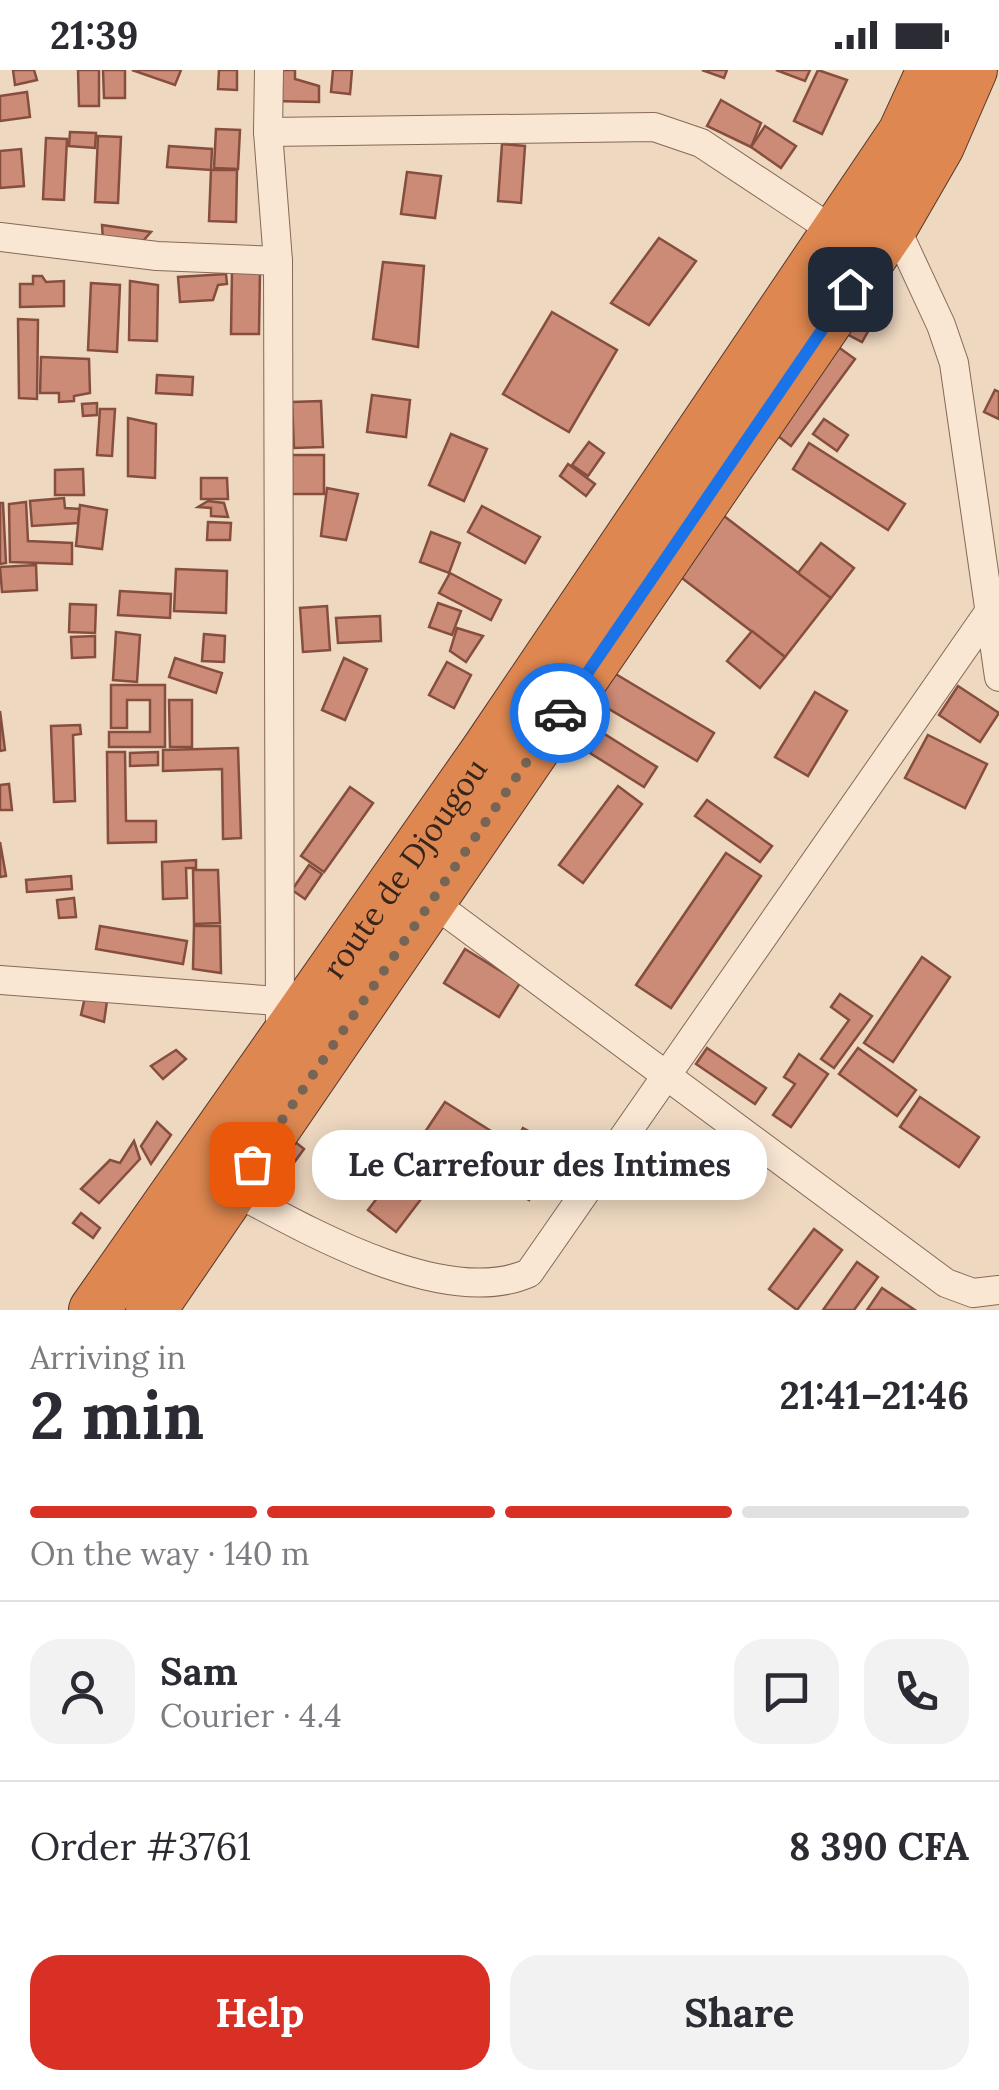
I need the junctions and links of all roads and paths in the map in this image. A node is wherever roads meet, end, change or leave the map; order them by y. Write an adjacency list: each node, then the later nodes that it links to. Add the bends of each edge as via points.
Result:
1 (269, 70): 4 (street)
2 (932, 70): 6 (highway, route de Djougou, via 903,134)
3 (972, 70): 5 (highway, route de Djougou)
4 (268, 132): 6 (street, via 654,127 701,143); 8 (street)
5 (894, 224): 9 (street, via 954,363); 11 (highway, route de Djougou)
6 (834, 231): 11 (highway, route de Djougou)
7 (0, 237): 8 (street, via 157,256)
8 (278, 261): 14 (street)
9 (995, 609): 10 (street); 15 (street)
10 (999, 677)
11 (502, 762): 12 (highway, route de Djougou); 14 (highway, route de Djougou)
12 (431, 901): 15 (street); 16 (highway, route de Djougou)
13 (0, 980): 14 (street)
14 (279, 1022): 18 (highway, route de Djougou)
15 (664, 1074): 16 (street, via 530,1273 507,1284 474,1286 416,1272 309,1232); 17 (street, via 946,1284 973,1293)
16 (234, 1191): 19 (highway, route de Djougou)
17 (999, 1290)
18 (94, 1310)
19 (152, 1310)

